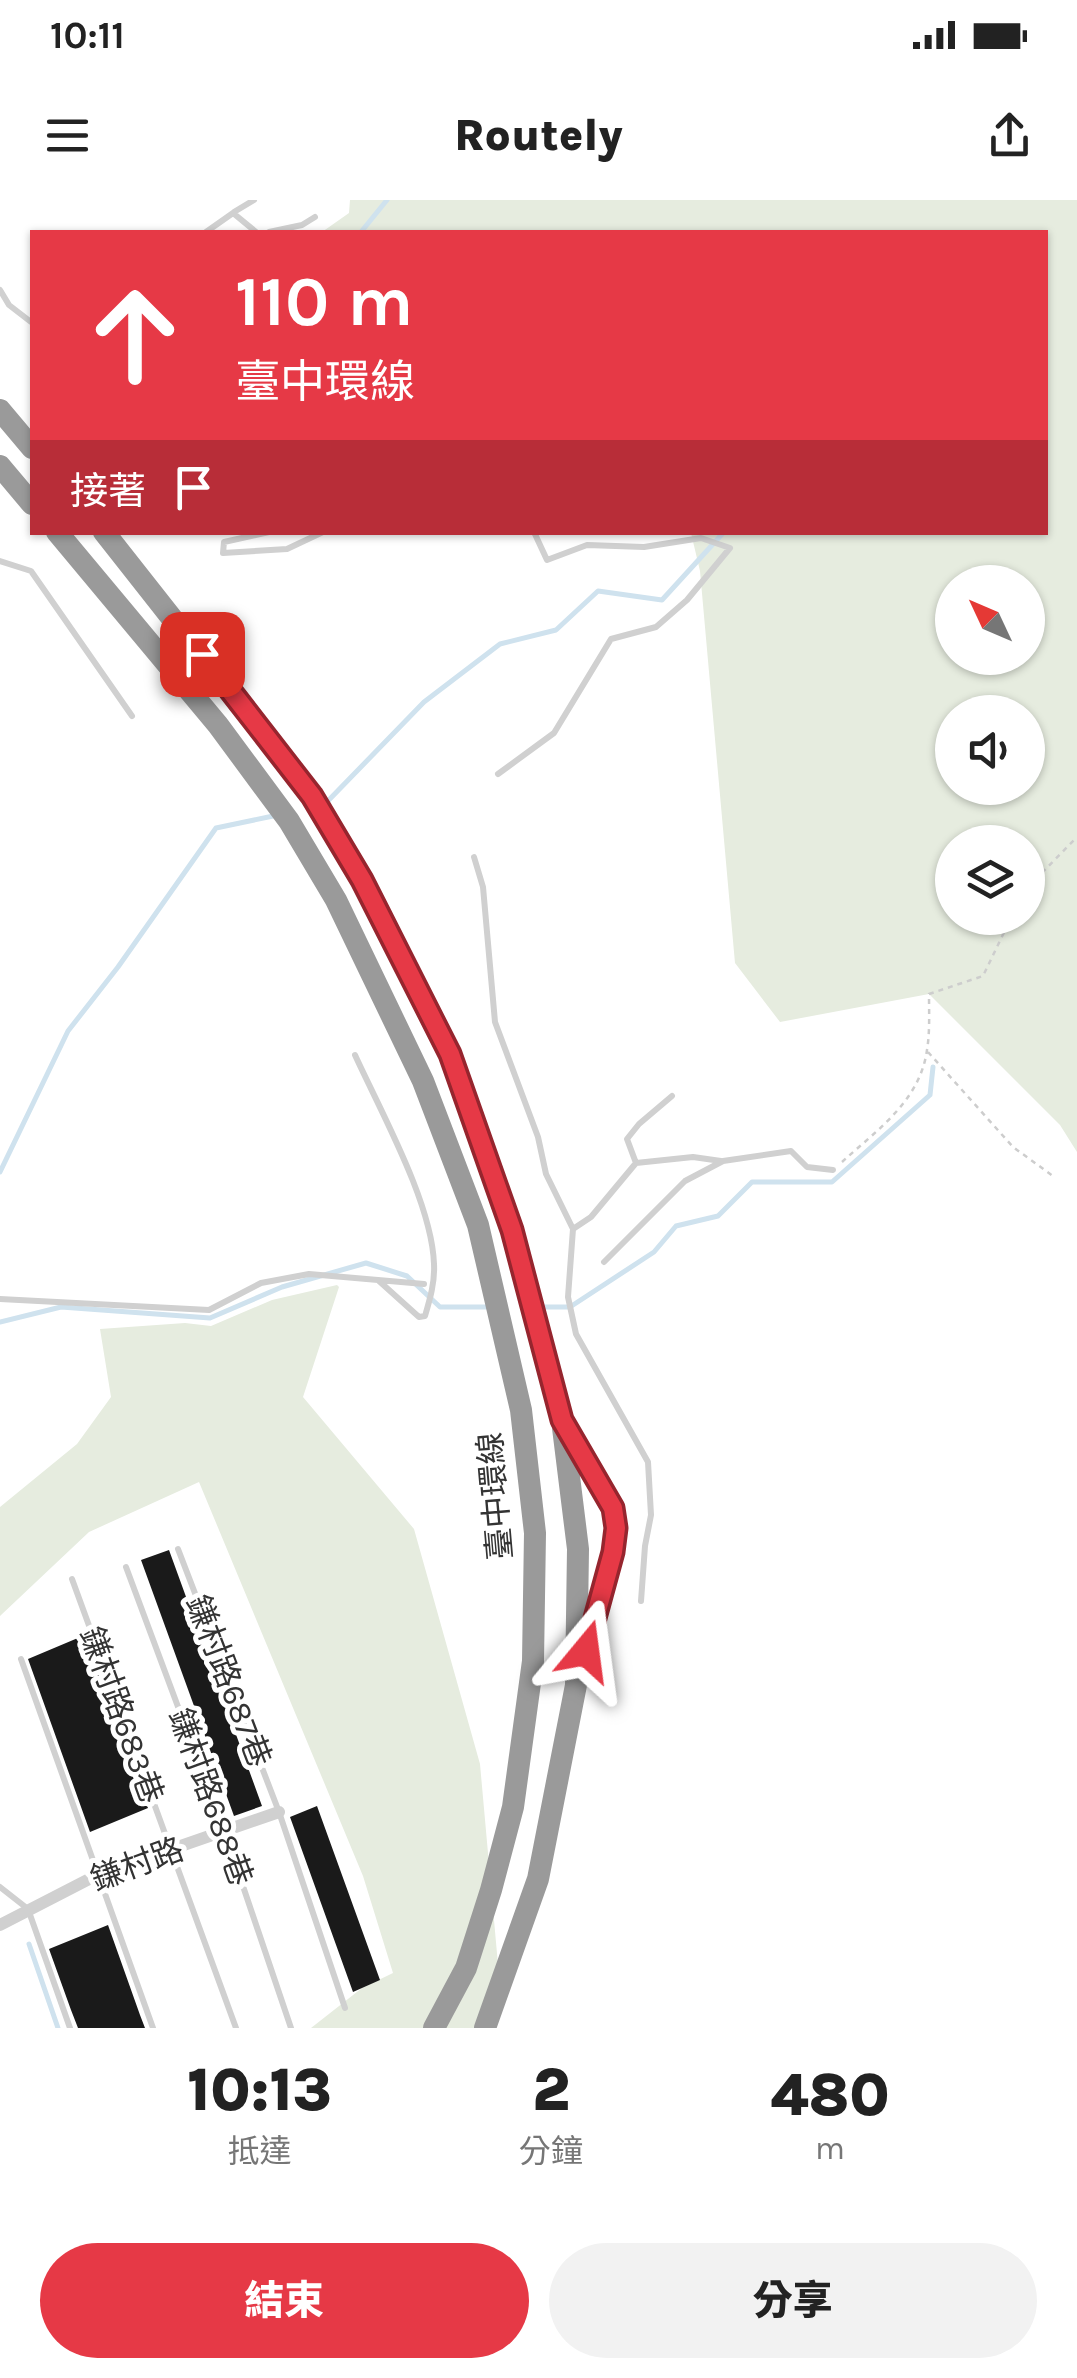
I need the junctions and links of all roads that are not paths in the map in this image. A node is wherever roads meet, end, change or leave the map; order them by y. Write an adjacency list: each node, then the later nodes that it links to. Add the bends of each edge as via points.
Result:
1 (254, 200): 2 (lane)
2 (233, 213): 4 (lane); 5 (lane)
3 (315, 217): 6 (lane)
4 (209, 230)
5 (254, 230)
6 (278, 230)
7 (0, 290): 8 (lane)
8 (30, 321)
9 (0, 466): 10 (highway)
10 (30, 502)
11 (59, 535): 49 (highway, 臺中環線, via 286,816 336,900 423,1081 478,1225 520,1410 534,1533 533,1660 513,1807 491,1890 466,1968)
12 (106, 535): 30 (highway, via 250,714 362,880 450,1054 512,1230)
13 (256, 535): 14 (lane, via 224,542 223,554 287,549)
14 (316, 535)
15 (535, 535): 18 (lane, via 547,560 587,545 705,540 730,548 656,626 611,639 554,734)
16 (0, 560): 17 (lane, via 31,571)
17 (132, 716)
18 (498, 774)
19 (474, 856): 25 (lane, via 483,887 495,1022 546,1174)
20 (355, 1055): 27 (lane, via 421,1204 434,1261 424,1316)
21 (672, 1096): 23 (lane, via 626,1140)
22 (723, 1161): 23 (lane); 24 (lane, via 791,1151 807,1167); 26 (lane, via 684,1181)
23 (636, 1163): 25 (lane)
24 (833, 1170)
25 (574, 1228): 34 (lane, via 568,1297 576,1334 648,1462 652,1516)
26 (604, 1262)
27 (378, 1280): 28 (lane); 29 (lane, via 310,1274 261,1283 208,1310)
28 (424, 1284)
29 (0, 1299)
30 (562, 1420): 36 (highway, via 578,1549); 36 (lane, via 604,1489 616,1528)
31 (178, 1549): 37 (lane, 鎌村路687巷)
32 (126, 1567): 38 (lane, 鎌村路688巷)
33 (72, 1580): 39 (lane, 鎌村路683巷)
34 (641, 1601)
35 (21, 1659): 40 (lane)
36 (576, 1685): 50 (highway, via 538,1879)
37 (280, 1812): 38 (street, 鎌村路); 44 (lane, 鎌村路687巷)
38 (225, 1833): 39 (street, 鎌村路); 48 (lane, 鎌村路688巷)
39 (173, 1851): 40 (street, 鎌村路); 47 (lane, 鎌村路683巷)
40 (97, 1875): 42 (street, 鎌村路); 46 (lane)
41 (0, 1887): 42 (lane)
42 (28, 1909): 43 (street, 鎌村路); 45 (lane)
43 (0, 1925)
44 (345, 2008)
45 (70, 2028)
46 (152, 2028)
47 (236, 2028)
48 (291, 2028)
49 (434, 2028)
50 (485, 2028)

